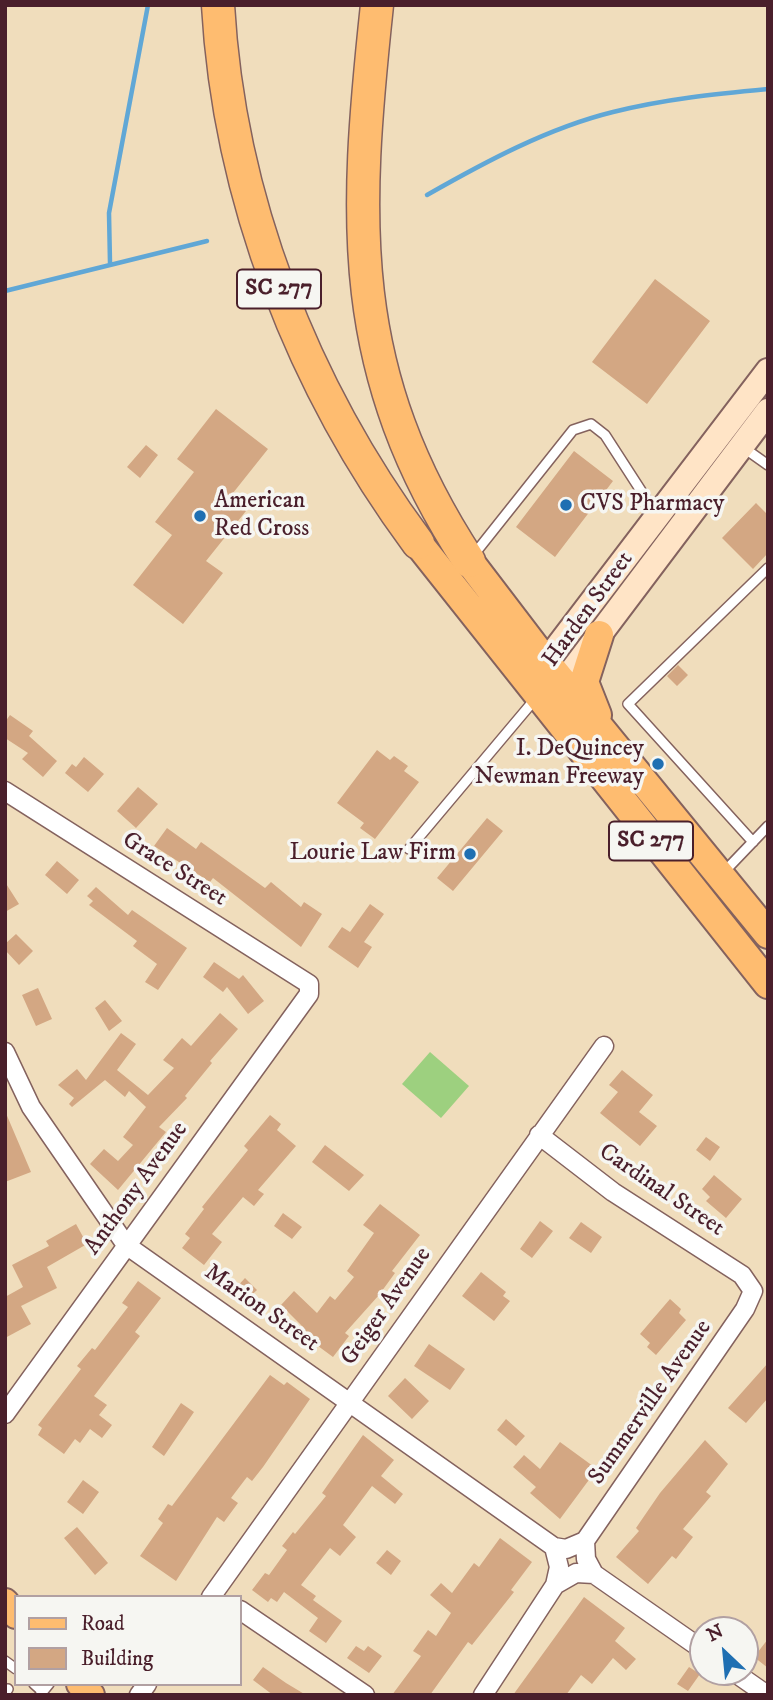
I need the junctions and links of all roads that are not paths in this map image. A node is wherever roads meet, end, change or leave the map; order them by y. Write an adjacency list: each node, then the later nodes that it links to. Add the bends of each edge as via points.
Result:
1 (218, 5): 9 (highway, SC 277, via 226,82 243,171 287,311 338,419)
2 (377, 5): 10 (highway, SC 277, via 365,122 362,212 368,305 381,374 404,439 435,507)
3 (768, 371): 5 (main road, Harden Street)
4 (768, 411): 6 (main road, Harden Street)
5 (720, 433): 6 (lane); 8 (main road, Harden Street)
6 (741, 446): 7 (lane); 12 (main road, Harden Street)
7 (768, 465)
8 (658, 516): 10 (lane, via 599,428 581,425); 13 (main road, Harden Street)
9 (418, 543): 13 (highway, SC 277)
10 (469, 561): 13 (highway, SC 277)
11 (768, 568): 17 (lane, via 628,704)
12 (598, 635): 13 (main road, Harden Street); 14 (highway, via 584,682)
13 (549, 680): 14 (highway, SC 277); 18 (lane); 21 (highway, SC 277, via 673,868)
14 (611, 742): 19 (highway, SC 277)
15 (5, 792): 22 (street, Grace Street, via 309,984)
16 (768, 826): 17 (lane)
17 (753, 842): 19 (lane)
18 (409, 849)
19 (720, 876): 20 (highway, SC 277)
20 (768, 934)
21 (768, 984)
22 (309, 994): 26 (street, Anthony Avenue)
23 (604, 1046): 25 (street, Geiger Avenue)
24 (5, 1052): 26 (street, Marion Street, via 31,1107)
25 (539, 1135): 27 (street, Cardinal Street, via 613,1192 742,1275); 28 (street, Geiger Avenue)
26 (126, 1245): 28 (street, Marion Street); 29 (street, Anthony Avenue)
27 (754, 1291): 30 (street, Summerville Avenue)
28 (351, 1402): 31 (street, Marion Street); 34 (street, Geiger Avenue)
29 (5, 1414)
30 (585, 1541): 31 (street, via 566,1549); 32 (street, via 586,1559)
31 (554, 1547): 33 (street, via 559,1567)
32 (594, 1574): 33 (street, via 576,1573); 36 (street)
33 (555, 1585): 38 (street)
34 (215, 1595)
35 (242, 1611): 37 (street)
36 (689, 1640)
37 (365, 1695)
38 (483, 1695)

